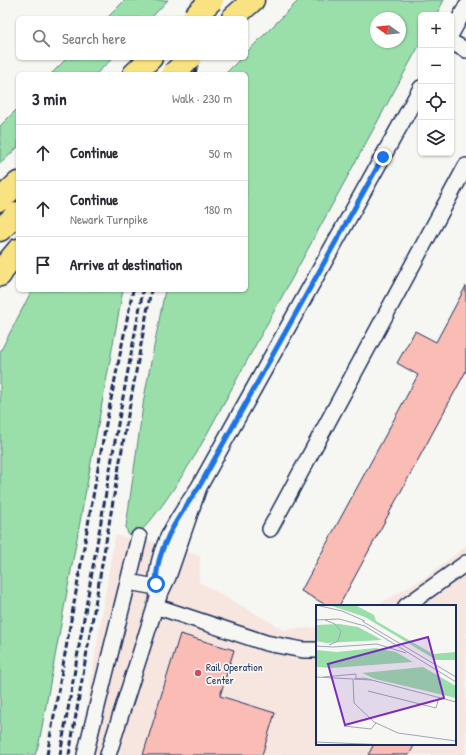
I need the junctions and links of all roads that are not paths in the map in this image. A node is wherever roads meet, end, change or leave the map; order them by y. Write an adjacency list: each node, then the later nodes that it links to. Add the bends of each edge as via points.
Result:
1 (212, 0): 4 (highway, bridge)
2 (252, 0): 5 (highway)
3 (466, 7): 6 (street)
4 (195, 16)
5 (235, 16)
6 (454, 29)
7 (454, 44): 8 (street)
8 (466, 50)
9 (149, 60): 11 (highway)
10 (188, 60): 12 (highway, bridge)
11 (136, 72)
12 (175, 72)
13 (418, 93): 25 (street, via 199,487 172,528 163,547 156,576)
14 (466, 166): 21 (street)
15 (16, 185): 16 (highway)
16 (0, 200)
17 (16, 215): 18 (highway)
18 (0, 230)
19 (16, 253): 20 (highway)
20 (0, 275)
21 (270, 529)
22 (139, 537): 24 (street)
23 (466, 563): 26 (street)
24 (128, 582): 25 (street); 28 (street)
25 (156, 597): 27 (street, via 266,643); 29 (street)
26 (407, 605)
27 (316, 650)
28 (85, 755)
29 (108, 755)

